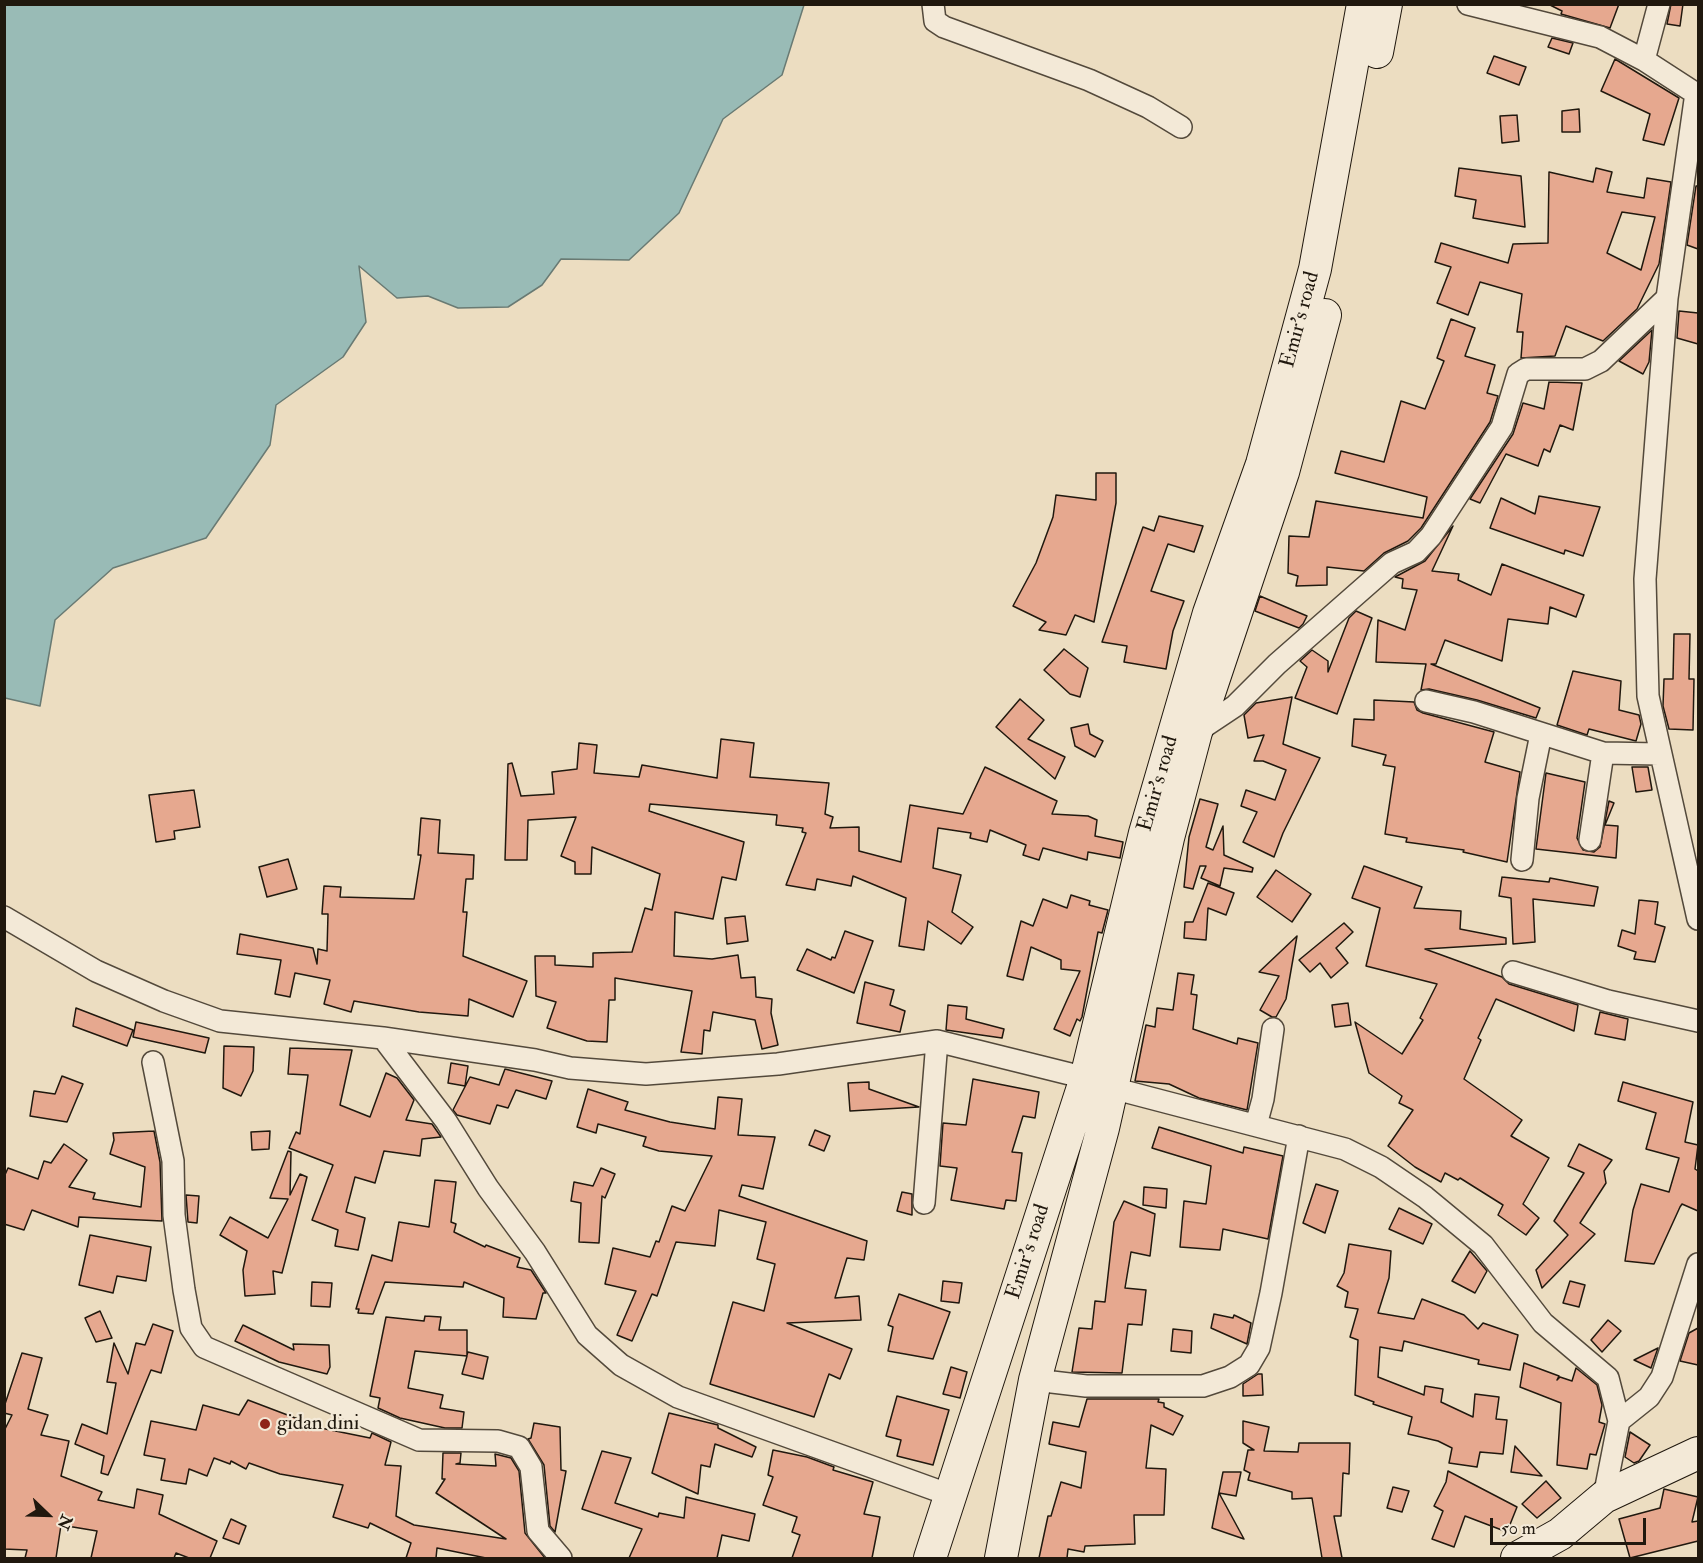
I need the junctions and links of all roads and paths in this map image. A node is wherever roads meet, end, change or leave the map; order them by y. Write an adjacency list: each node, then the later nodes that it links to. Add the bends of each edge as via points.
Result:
1 (933, 4): 8 (street, via 935,21 944,27 1089,80)
2 (1364, 4): 25 (main road, Emir's road, via 1315,269 1262,464 1209,613 1144,833)
3 (1386, 4): 11 (main road, Emir's road, via 1337,270 1283,472)
4 (1468, 4): 6 (street, via 1600,37)
5 (1659, 4): 6 (street)
6 (1644, 60): 7 (street)
7 (1697, 94): 9 (street)
8 (1182, 127)
9 (1667, 298): 11 (street, via 1601,361 1586,369 1526,369 1518,374 1502,427 1431,536 1416,552 1392,563 1235,706); 14 (street, via 1645,579 1648,696)
10 (1426, 701): 12 (street)
11 (1196, 732): 25 (main road, Emir's road)
12 (1541, 734): 13 (street); 16 (street, via 1528,798)
13 (1603, 753): 14 (street); 15 (street)
14 (1659, 754): 18 (street)
15 (1590, 840)
16 (1522, 860)
17 (4, 917): 22 (street, via 96,971 220,1021)
18 (1698, 920)
19 (1513, 972): 20 (street)
20 (1698, 1021)
21 (1273, 1029): 26 (street)
22 (383, 1038): 23 (street, via 570,1068 645,1074 778,1064); 33 (street, via 446,1121 587,1335 621,1365 678,1397)
23 (938, 1041): 25 (street); 28 (street)
24 (153, 1062): 35 (street, via 173,1161 174,1215 184,1290 191,1328 204,1347 419,1440 498,1441 519,1447 531,1467 538,1531)
25 (1099, 1083): 26 (street); 30 (main road, Emir's road, via 1066,1270); 33 (main road, Emir's road)
26 (1256, 1125): 27 (street)
27 (1299, 1136): 30 (street, via 1259,1348 1249,1365 1230,1377 1203,1386 1086,1386); 31 (street, via 1345,1149 1381,1167 1483,1245 1543,1323 1608,1378)
28 (924, 1203)
29 (1698, 1264): 31 (street, via 1662,1377 1649,1396)
30 (1035, 1380): 37 (main road, Emir's road)
31 (1619, 1421): 34 (street)
32 (1698, 1453): 34 (main road)
33 (950, 1495): 36 (main road, Emir's road)
34 (1604, 1497): 38 (main road, via 1560,1534)
35 (561, 1558)
36 (930, 1558)
37 (1001, 1558)
38 (1517, 1558)

